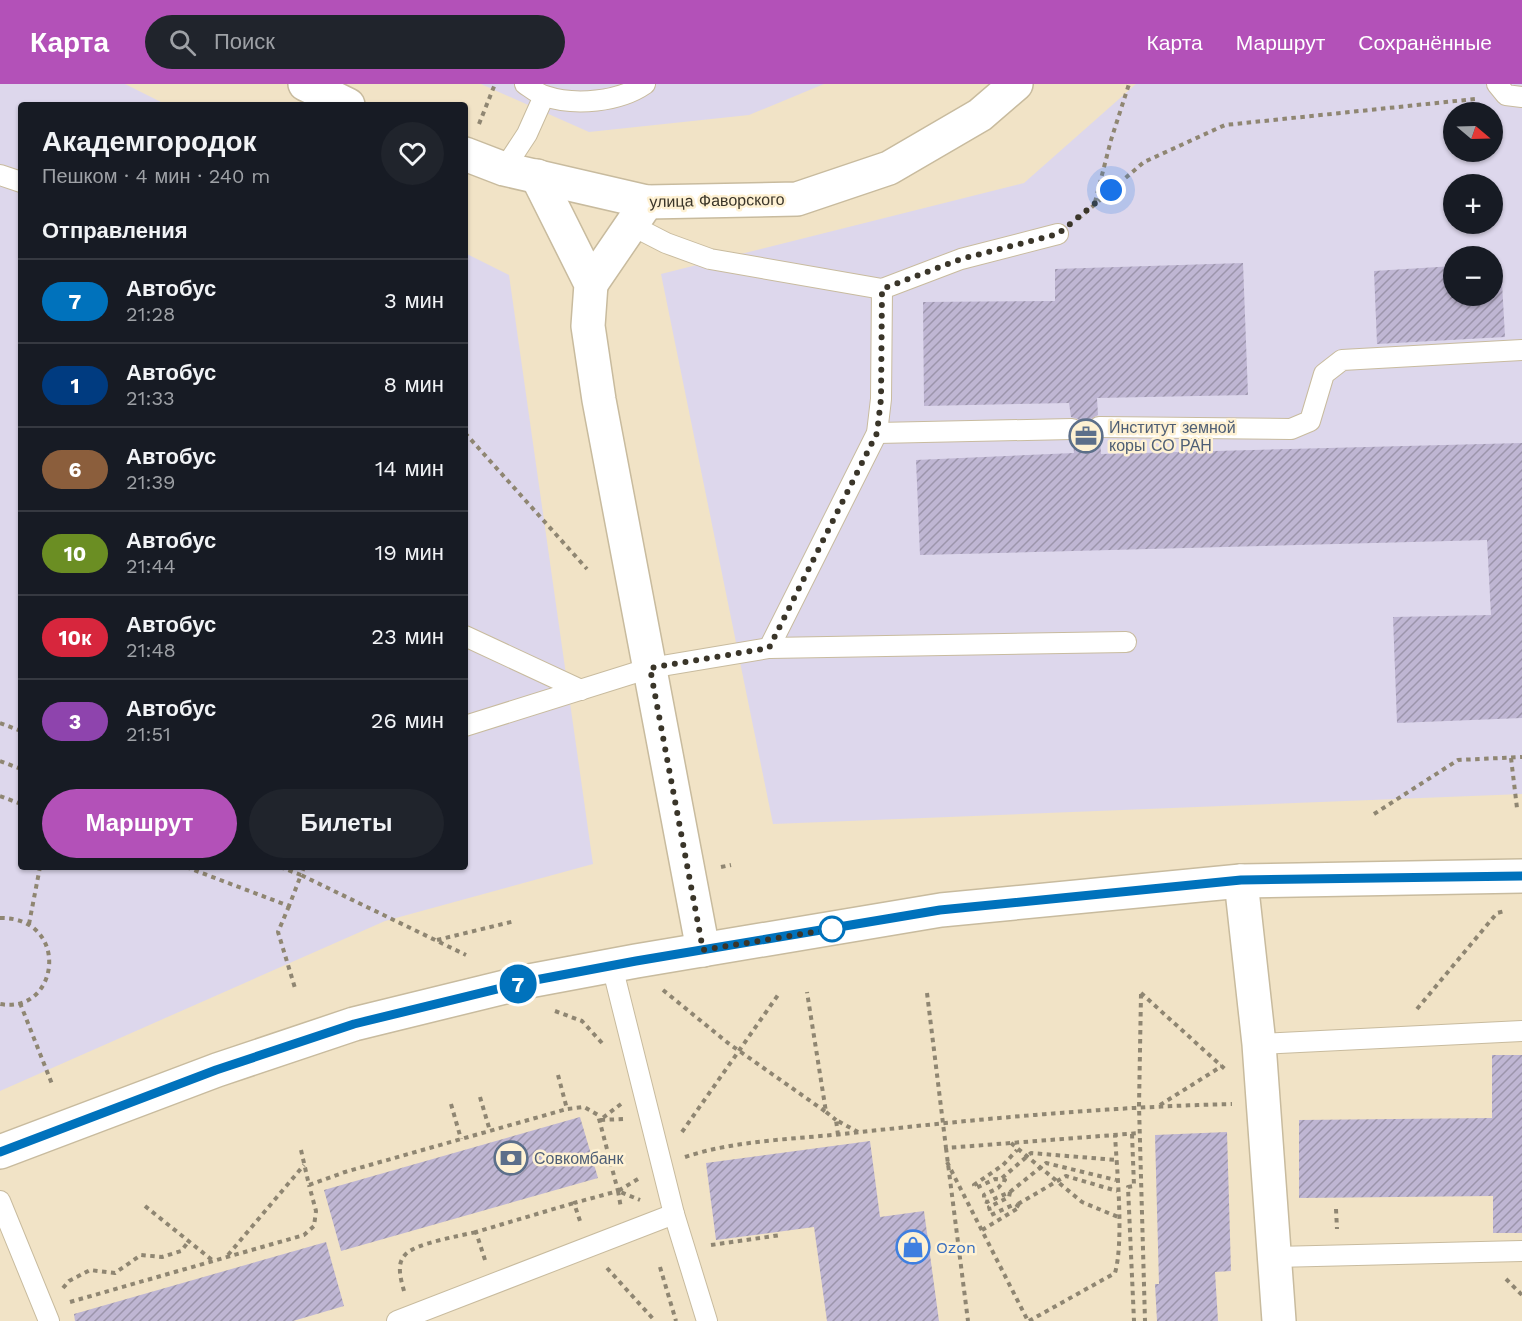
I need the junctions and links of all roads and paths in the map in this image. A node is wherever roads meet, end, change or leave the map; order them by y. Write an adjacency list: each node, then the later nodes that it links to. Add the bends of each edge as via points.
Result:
1 (305, 84): 9 (street)
2 (495, 84): 10 (path)
3 (525, 84): 8 (lane)
4 (645, 84): 8 (lane, via 632,93 582,102)
5 (1016, 84): 16 (street, улица Фаворского, via 980,115 888,168 797,199)
6 (1129, 84): 15 (path)
7 (1509, 92): 15 (path, via 1225,125 1144,162)
8 (544, 96): 11 (lane, via 527,134)
9 (342, 102)
10 (470, 143): 11 (street, улица Фаворского)
11 (504, 169): 13 (street, улица Фаворского)
12 (0, 175): 14 (lane)
13 (537, 176): 16 (street, улица Фаворского); 18 (street)
14 (18, 181)
15 (1095, 203): 17 (path)
16 (639, 214): 18 (street); 19 (lane, via 666,243 710,259)
17 (1058, 234): 19 (lane, via 961,259)
18 (591, 284): 29 (street, via 588,326 599,400)
19 (882, 289): 23 (lane)
20 (1522, 350): 21 (lane, via 1342,360 1324,374 1310,421 1291,429)
21 (1100, 427)
22 (1072, 429): 23 (lane)
23 (877, 433): 28 (lane)
24 (468, 436): 25 (path)
25 (587, 569)
26 (468, 637): 30 (lane)
27 (1126, 642): 28 (lane)
28 (769, 648): 29 (lane)
29 (650, 668): 30 (lane); 57 (street)
30 (581, 690): 32 (lane)
31 (0, 723): 33 (path)
32 (468, 725)
33 (18, 730)
34 (1522, 757): 35 (path)
35 (1511, 758): 40 (path); 41 (path, via 1458,760)
36 (0, 761): 37 (path)
37 (18, 768)
38 (0, 796): 39 (path)
39 (18, 803)
40 (1517, 808)
41 (1374, 814)
42 (731, 865): 43 (path)
43 (717, 868)
44 (39, 870): 55 (path)
45 (194, 870): 51 (path)
46 (288, 870): 48 (path)
47 (303, 870): 48 (path)
48 (301, 875): 51 (path); 56 (path)
49 (1522, 876): 50 (street)
50 (1241, 880): 57 (street, via 940,910); 70 (street)
51 (288, 906): 61 (path, via 278,932)
52 (1508, 911): 69 (path, via 1497,913)
53 (0, 918): 55 (path)
54 (515, 921): 56 (path)
55 (29, 924): 65 (path, via 44,939 51,959 43,986)
56 (436, 940): 58 (path)
57 (703, 950): 59 (street)
58 (466, 955)
59 (612, 966): 98 (street, via 530,981 354,1024 216,1070); 114 (lane)
60 (656, 984): 72 (path)
61 (295, 988)
62 (807, 992): 82 (path)
63 (927, 993): 84 (path)
64 (778, 995): 72 (path)
65 (20, 1003): 66 (path); 75 (path)
66 (0, 1004)
67 (551, 1009): 71 (path, via 582,1022)
68 (1522, 1031): 69 (lane)
69 (1394, 1038): 70 (lane)
70 (1258, 1044): 73 (path); 77 (street)
71 (604, 1046)
72 (739, 1051): 82 (path); 92 (path)
73 (1222, 1066): 77 (path); 79 (path, via 1141,993); 80 (path)
74 (558, 1075): 81 (path)
75 (52, 1084)
76 (480, 1096): 85 (path)
77 (1263, 1103): 80 (path); 125 (street)
78 (451, 1104): 91 (path)
79 (1139, 1106): 80 (path); 84 (path); 87 (path)
80 (1159, 1106)
81 (567, 1109): 85 (path); 111 (path, via 584,1107 598,1115 618,1191)
82 (826, 1112): 83 (path)
83 (836, 1120): 86 (path); 89 (path)
84 (942, 1122): 86 (path); 94 (path)
85 (490, 1131): 91 (path)
86 (859, 1132): 89 (path)
87 (1140, 1133): 88 (path); 137 (path)
88 (1132, 1134): 90 (path); 136 (path, via 1134,1186 1128,1187)
89 (838, 1135): 96 (path)
90 (1114, 1135): 93 (path); 100 (path)
91 (461, 1139): 107 (path)
92 (677, 1139)
93 (1011, 1143): 94 (path); 97 (path)
94 (946, 1148): 101 (path)
95 (301, 1150): 102 (path)
96 (712, 1150)
97 (1017, 1150): 99 (path); 104 (path, via 974,1185 976,1188)
98 (0, 1152)
99 (1026, 1157): 100 (path, via 1031,1153); 103 (path); 104 (path)
100 (1116, 1160): 105 (path)
101 (947, 1162): 117 (path); 134 (path)
102 (304, 1165): 107 (path); 124 (path)
103 (1040, 1168): 105 (path, via 1046,1163); 106 (path); 109 (path)
104 (1002, 1178): 109 (path, via 1004,1183 984,1194 984,1201)
105 (1116, 1180): 108 (path)
106 (1057, 1181): 108 (path, via 1066,1176); 112 (path); 115 (path, via 1082,1202)
107 (309, 1185): 124 (path, via 316,1211 314,1226 303,1234)
108 (1116, 1191): 115 (path)
109 (1010, 1192): 112 (path, via 1009,1197 990,1208 991,1215)
110 (0, 1201): 129 (lane)
111 (574, 1203): 118 (path); 121 (path)
112 (1018, 1204): 117 (path, via 1015,1212)
113 (145, 1206): 120 (path)
114 (674, 1214): 116 (lane); 122 (lane)
115 (1118, 1217): 135 (path, via 1119,1259 1114,1274)
116 (647, 1223): 121 (lane); 132 (path)
117 (982, 1230): 135 (path)
118 (476, 1232): 127 (path); 130 (path, via 405,1255 400,1266)
119 (781, 1235): 122 (path)
120 (189, 1241): 126 (path); 129 (path, via 181,1251 162,1257 141,1255 115,1273 90,1270 69,1281)
121 (588, 1247): 127 (lane); 131 (path)
122 (685, 1249): 133 (lane)
123 (1522, 1251): 125 (lane)
124 (228, 1256): 126 (path)
125 (1275, 1257): 138 (street)
126 (213, 1260): 128 (path, via 71,1300)
127 (492, 1284): 130 (lane)
128 (68, 1308)
129 (47, 1316)
130 (404, 1318)
131 (655, 1321)
132 (676, 1321)
133 (707, 1321)
134 (968, 1321)
135 (1029, 1321)
136 (1134, 1321)
137 (1145, 1321)
138 (1279, 1321)

